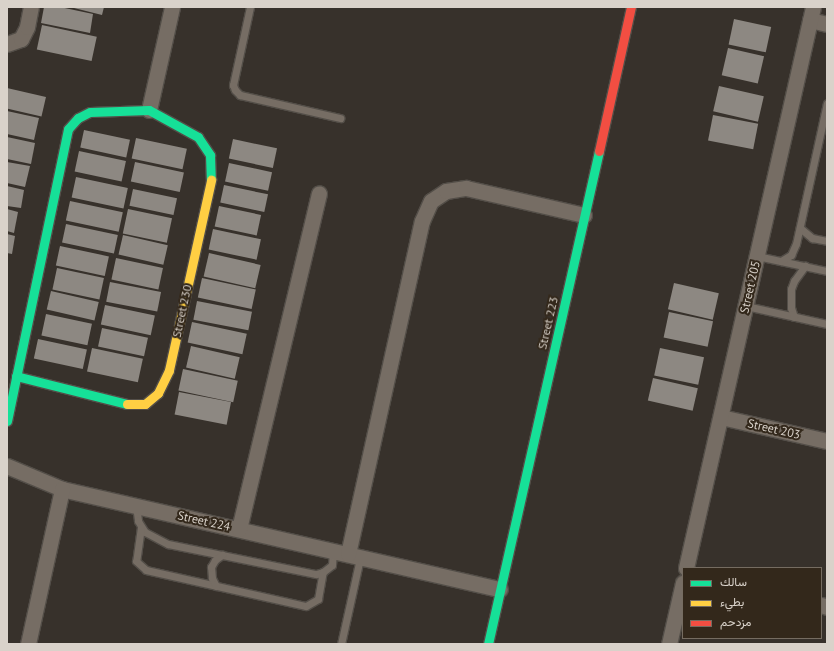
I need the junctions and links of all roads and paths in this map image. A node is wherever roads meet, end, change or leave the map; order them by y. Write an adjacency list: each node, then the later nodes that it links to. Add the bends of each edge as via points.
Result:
1 (31, 7): 7 (street, via 27,28 21,39)
2 (172, 7): 9 (street)
3 (250, 7): 10 (lane, via 233,85 235,90 240,95)
4 (631, 7): 12 (street, Street 223)
5 (812, 14): 6 (street); 15 (street, Street 205)
6 (827, 24)
7 (7, 44)
8 (827, 103): 13 (lane)
9 (149, 110): 22 (street, via 90,112 78,118 68,129); 22 (street, Street 230, via 203,141 212,167 171,362 163,386 145,404 133,406)
10 (340, 118)
11 (319, 193): 30 (street)
12 (584, 215): 33 (street, via 466,188 440,193 429,204 422,221); 38 (street, Street 223)
13 (800, 228): 14 (lane, via 812,238); 16 (lane, via 794,250)
14 (827, 241)
15 (757, 256): 16 (lane); 19 (street, Street 205)
16 (781, 261): 17 (lane)
17 (805, 266): 18 (lane); 20 (lane, via 791,289 791,308)
18 (827, 271)
19 (746, 306): 20 (lane); 23 (street, Street 205)
20 (794, 317): 21 (lane)
21 (827, 324)
22 (16, 376): 24 (street)
23 (720, 417): 25 (street, Street 203); 34 (street, Street 205)
24 (7, 421)
25 (827, 441)
26 (7, 466): 27 (street, Street 224)
27 (62, 489): 28 (street, Street 224); 39 (street)
28 (136, 506): 29 (lane); 30 (street, Street 224)
29 (141, 527): 32 (lane, via 150,536 163,542); 36 (lane, via 136,556 137,564 142,569)
30 (239, 529): 31 (street, Street 224)
31 (333, 551): 33 (street, Street 224); 35 (lane, via 332,565)
32 (222, 555): 35 (lane, via 308,574); 36 (lane, via 215,560 211,570)
33 (354, 556): 38 (street, Street 224); 40 (lane)
34 (686, 567)
35 (323, 572): 36 (lane, via 318,599 306,606)
36 (216, 586)
37 (682, 587): 42 (street)
38 (500, 589): 41 (street, Street 223)
39 (28, 644)
40 (341, 644)
41 (488, 644)
42 (669, 644)

